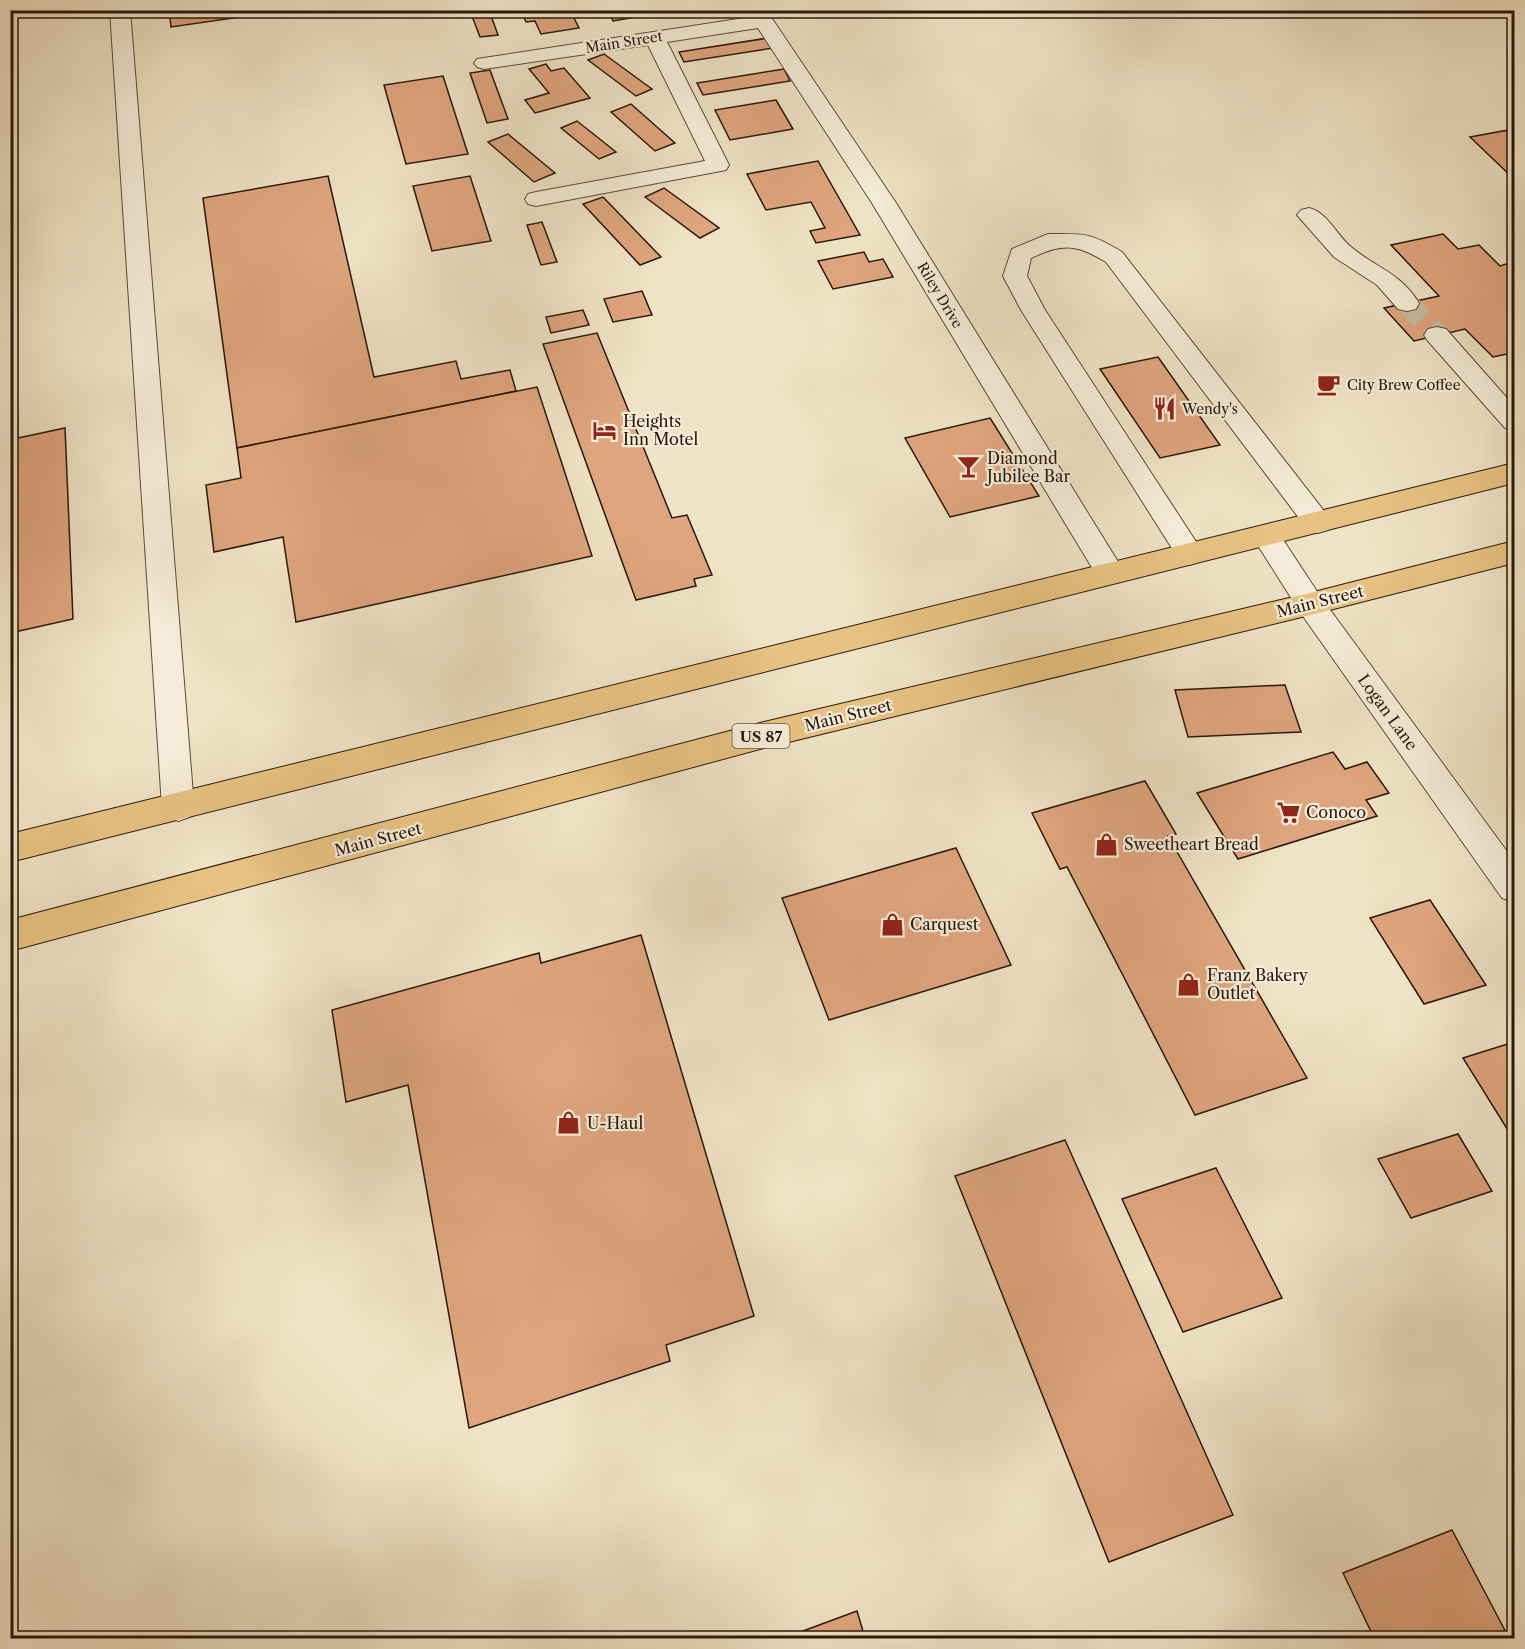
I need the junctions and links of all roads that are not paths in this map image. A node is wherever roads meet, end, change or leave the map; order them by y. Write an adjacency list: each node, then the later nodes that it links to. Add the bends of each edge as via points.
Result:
1 (120, 10): 17 (street)
2 (764, 21): 3 (street, Main Street); 15 (street, Riley Drive, via 884,203)
3 (655, 38): 4 (street, Main Street); 5 (street, via 718,165)
4 (484, 63)
5 (536, 199)
6 (1309, 215): 7 (street, via 1342,252 1386,280)
7 (1407, 303)
8 (1437, 335): 9 (street)
9 (1515, 422)
10 (1515, 473): 11 (main road)
11 (1318, 523): 12 (main road); 14 (street, via 1114,257 1087,241 1048,241 1020,254 1015,276 1033,309)
12 (1266, 536): 14 (main road); 16 (street, Logan Lane)
13 (1515, 552): 16 (main road, Main Street / US 87)
14 (1190, 554): 15 (main road)
15 (1110, 573): 17 (main road)
16 (1310, 604): 19 (street, Logan Lane); 20 (main road, Main Street / US 87, via 764,735)
17 (178, 807): 18 (main road)
18 (10, 848)
19 (1515, 886)
20 (10, 936)

